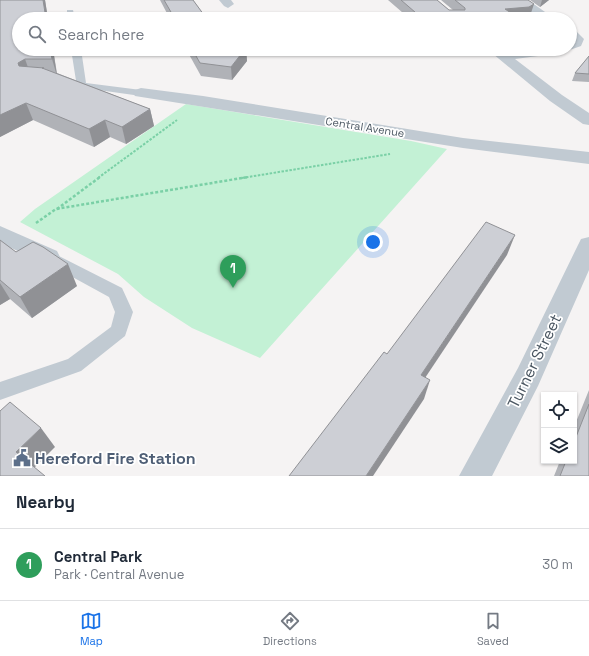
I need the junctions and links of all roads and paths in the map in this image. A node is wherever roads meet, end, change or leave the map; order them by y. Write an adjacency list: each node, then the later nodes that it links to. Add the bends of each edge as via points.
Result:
1 (520, 0): 2 (street)
2 (538, 12)
3 (77, 56): 6 (lane)
4 (504, 56): 9 (street, via 566,106)
5 (67, 80): 6 (lane)
6 (81, 80): 7 (lane, via 81,85)
7 (141, 93): 8 (street, Central Avenue)
8 (203, 101): 11 (street, Central Avenue, via 463,143); 12 (path)
9 (589, 120)
10 (392, 154): 12 (path)
11 (589, 158)
12 (56, 209): 13 (path)
13 (6, 236): 15 (street)
14 (589, 245): 17 (street, Turner Street, via 528,377)
15 (48, 257): 16 (lane, via 116,293 124,312 118,331 74,365)
16 (0, 391)
17 (475, 476)

